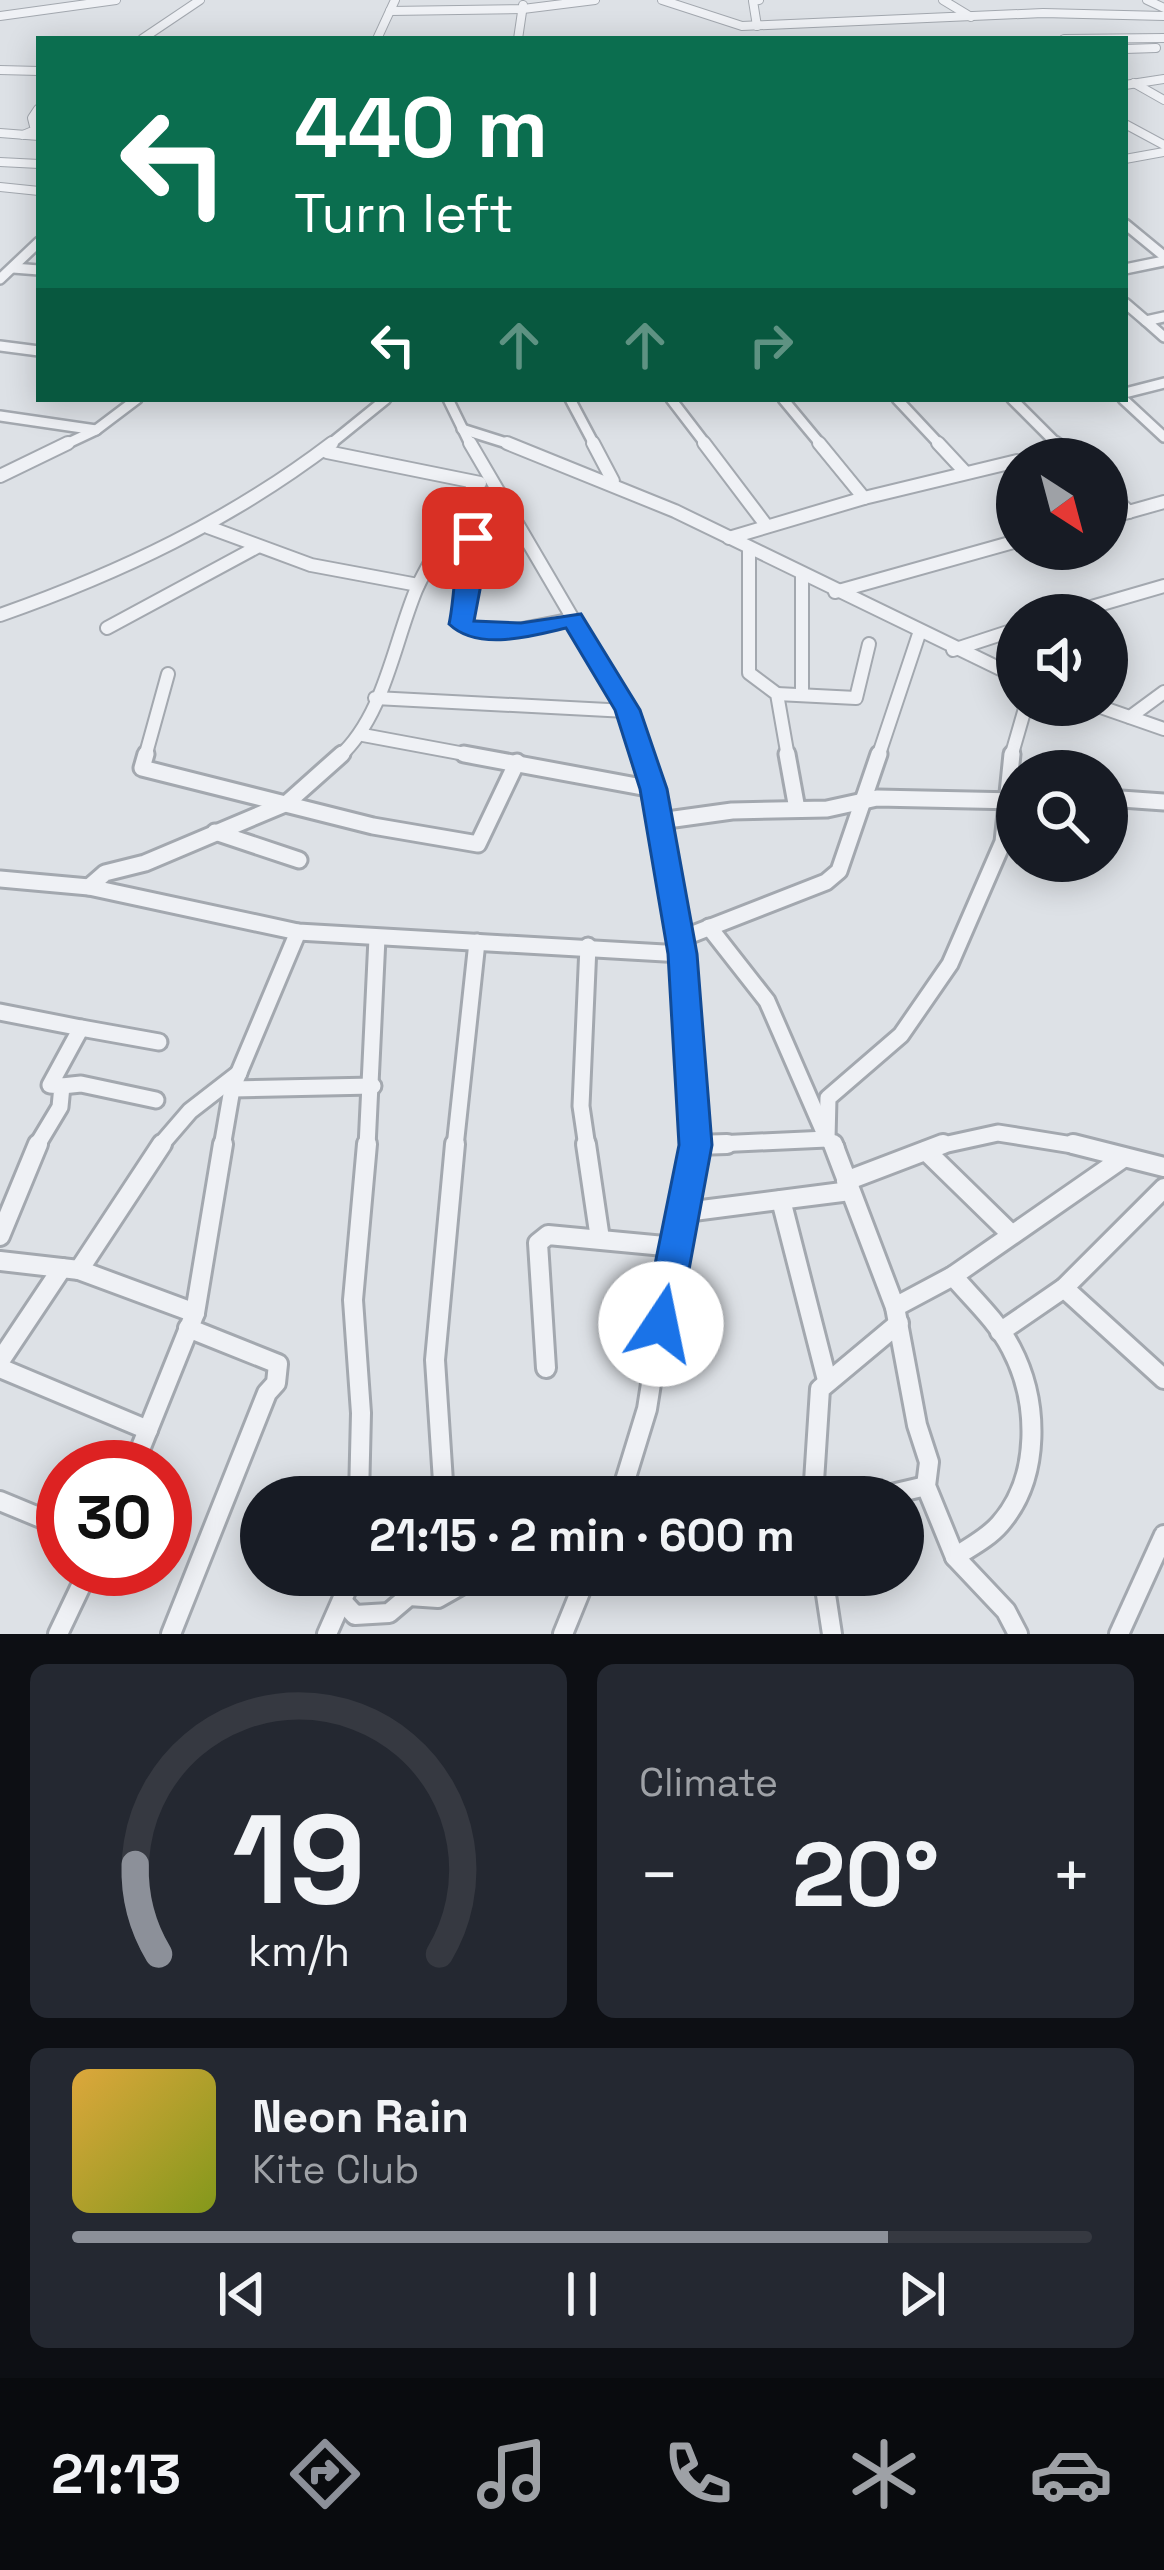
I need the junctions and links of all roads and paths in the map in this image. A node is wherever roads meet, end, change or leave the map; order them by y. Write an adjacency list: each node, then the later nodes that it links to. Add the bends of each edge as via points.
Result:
1 (116, 0): 12 (street)
2 (200, 0): 15 (street)
3 (395, 0): 10 (street)
4 (595, 0): 9 (street)
5 (662, 0): 14 (street)
6 (759, 0): 14 (street, via 752,1)
7 (943, 0): 13 (street)
8 (1147, 0): 11 (street)
9 (523, 5): 10 (street); 17 (street)
10 (390, 11): 16 (street)
11 (1164, 12): 13 (street)
12 (0, 16)
13 (971, 17): 14 (street)
14 (757, 26)
15 (146, 36)
16 (378, 36)
17 (518, 36)
18 (1128, 38): 19 (street)
19 (1164, 38)
20 (1128, 49): 21 (street)
21 (1156, 49)
22 (0, 70): 23 (street)
23 (36, 71)
24 (1164, 79): 25 (street)
25 (1129, 84): 26 (street)
26 (1164, 100)
27 (36, 112): 30 (street, via 35,130)
28 (1128, 126): 32 (street)
29 (0, 134): 30 (street)
30 (22, 135): 31 (street)
31 (36, 136)
32 (1164, 148): 33 (street)
33 (1128, 158)
34 (0, 162): 35 (street)
35 (36, 164)
36 (5, 187): 37 (street); 38 (street)
37 (36, 191)
38 (0, 196)
39 (1128, 227): 41 (street)
40 (36, 245): 42 (street)
41 (1164, 258): 43 (street)
42 (13, 268): 44 (street); 45 (street)
43 (1128, 268)
44 (36, 270)
45 (0, 279)
46 (1128, 306): 48 (street)
47 (1164, 317): 48 (street)
48 (1146, 321): 49 (street)
49 (1164, 337)
50 (0, 346): 51 (street)
51 (33, 350)
52 (1164, 383): 53 (street)
53 (1128, 395)
54 (1128, 400): 66 (street)
55 (133, 402): 65 (street)
56 (383, 402): 68 (street)
57 (449, 402): 64 (street)
58 (572, 402): 72 (street)
59 (673, 402): 78 (street)
60 (785, 402): 75 (street)
61 (900, 402): 70 (street)
62 (1015, 402): 67 (street)
63 (0, 416): 65 (street)
64 (462, 429): 72 (street); 74 (street)
65 (96, 430): 71 (street)
66 (1164, 437)
67 (1051, 438)
68 (327, 452): 73 (street); 79 (street)
69 (996, 465): 70 (street)
70 (964, 472): 75 (street)
71 (0, 476)
72 (613, 481): 81 (street)
73 (474, 483): 74 (street); 86 (street)
74 (489, 483): 91 (street)
75 (864, 498): 78 (street)
76 (1164, 502): 77 (street)
77 (1130, 512)
78 (766, 525): 81 (street)
79 (208, 527): 82 (street); 90 (street, via 73,591)
80 (474, 529): 91 (street, via 461,624 521,631)
81 (729, 538): 84 (street)
82 (257, 547): 86 (street, via 360,580); 92 (street)
83 (996, 547): 88 (street)
84 (749, 548): 85 (street); 100 (street, via 749,673)
85 (802, 575): 88 (street); 101 (street)
86 (418, 585): 102 (street)
87 (1164, 586): 89 (street)
88 (835, 592): 93 (street)
89 (1128, 596)
90 (0, 615)
91 (573, 619): 103 (street)
92 (107, 628)
93 (919, 634): 96 (street); 110 (street)
94 (996, 636): 96 (street)
95 (869, 644): 101 (street, via 856,698)
96 (953, 650): 97 (street)
97 (996, 668)
98 (168, 674): 113 (street, via 142,768)
99 (1164, 692): 104 (street)
100 (778, 694): 101 (street); 114 (street)
101 (802, 695)
102 (375, 698): 103 (street); 106 (street)
103 (627, 710): 108 (street)
104 (1130, 717): 105 (street)
105 (1164, 729)
106 (363, 735): 107 (street); 113 (street)
107 (517, 762): 108 (street); 113 (street, via 478,844)
108 (653, 789): 115 (street)
109 (1128, 799): 112 (street)
110 (859, 802): 111 (street); 114 (street); 121 (street, via 839,871 826,882)
111 (996, 802)
112 (1164, 802)
113 (287, 803): 116 (street)
114 (797, 809): 115 (street)
115 (660, 821): 126 (street)
116 (214, 832): 118 (street); 120 (street, via 105,873)
117 (996, 855): 134 (street, via 956,956 919,1018 882,1059 829,1098)
118 (299, 860)
119 (1, 881): 120 (street)
120 (89, 887): 122 (street)
121 (709, 928): 126 (street); 134 (street, via 777,1011)
122 (298, 932): 123 (street); 130 (street)
123 (377, 938): 124 (street); 132 (street)
124 (477, 942): 125 (street); 161 (street, via 438,1297)
125 (588, 946): 126 (street); 145 (street, via 581,1106)
126 (681, 947): 135 (street)
127 (0, 1012): 128 (street)
128 (81, 1028): 129 (street); 131 (street, via 50,1085)
129 (159, 1042)
130 (236, 1081): 132 (street); 148 (street, via 202,1095); 152 (street)
131 (62, 1086): 133 (street); 144 (street, via 60,1107 26,1163)
132 (373, 1086): 160 (street, via 352,1300)
133 (156, 1100)
134 (827, 1139): 135 (street); 139 (street, via 838,1148)
135 (695, 1145): 142 (street)
136 (926, 1151): 137 (street, via 997,1133); 139 (street); 143 (street)
137 (1123, 1158): 138 (street); 143 (street)
138 (1164, 1167)
139 (848, 1186): 141 (street); 151 (street)
140 (1164, 1188): 150 (street)
141 (781, 1200): 142 (street); 157 (street)
142 (679, 1214): 146 (street)
143 (1010, 1233): 149 (street)
144 (0, 1236)
145 (600, 1239): 146 (street); 155 (street, via 548,1235 538,1243)
146 (675, 1246): 162 (street)
147 (0, 1261): 148 (street)
148 (70, 1269): 152 (street); 154 (street)
149 (953, 1276): 151 (street); 153 (street)
150 (1064, 1288): 153 (street); 156 (street)
151 (897, 1315): 157 (street); 164 (street, via 929,1462)
152 (192, 1320): 158 (street); 176 (street, via 278,1364)
153 (1000, 1332): 168 (street, via 1026,1382 1031,1444 1004,1519)
154 (0, 1364): 158 (street)
155 (546, 1369)
156 (1164, 1378)
157 (827, 1379): 163 (street, via 816,1400)
158 (148, 1430): 159 (street)
159 (144, 1440)
160 (360, 1476)
161 (442, 1476)
162 (626, 1476)
163 (814, 1476)
164 (926, 1486): 168 (street)
165 (0, 1501): 166 (street)
166 (36, 1516)
167 (1164, 1535): 181 (street)
168 (955, 1557): 180 (street)
169 (76, 1596): 175 (street)
170 (345, 1596): 174 (street)
171 (409, 1596): 174 (street, via 389,1613 355,1615)
172 (578, 1596): 178 (street)
173 (826, 1596): 179 (street)
174 (343, 1602): 177 (street)
175 (58, 1634)
176 (171, 1634)
177 (327, 1634)
178 (563, 1634)
179 (832, 1634)
180 (1018, 1634)
181 (1119, 1634)

